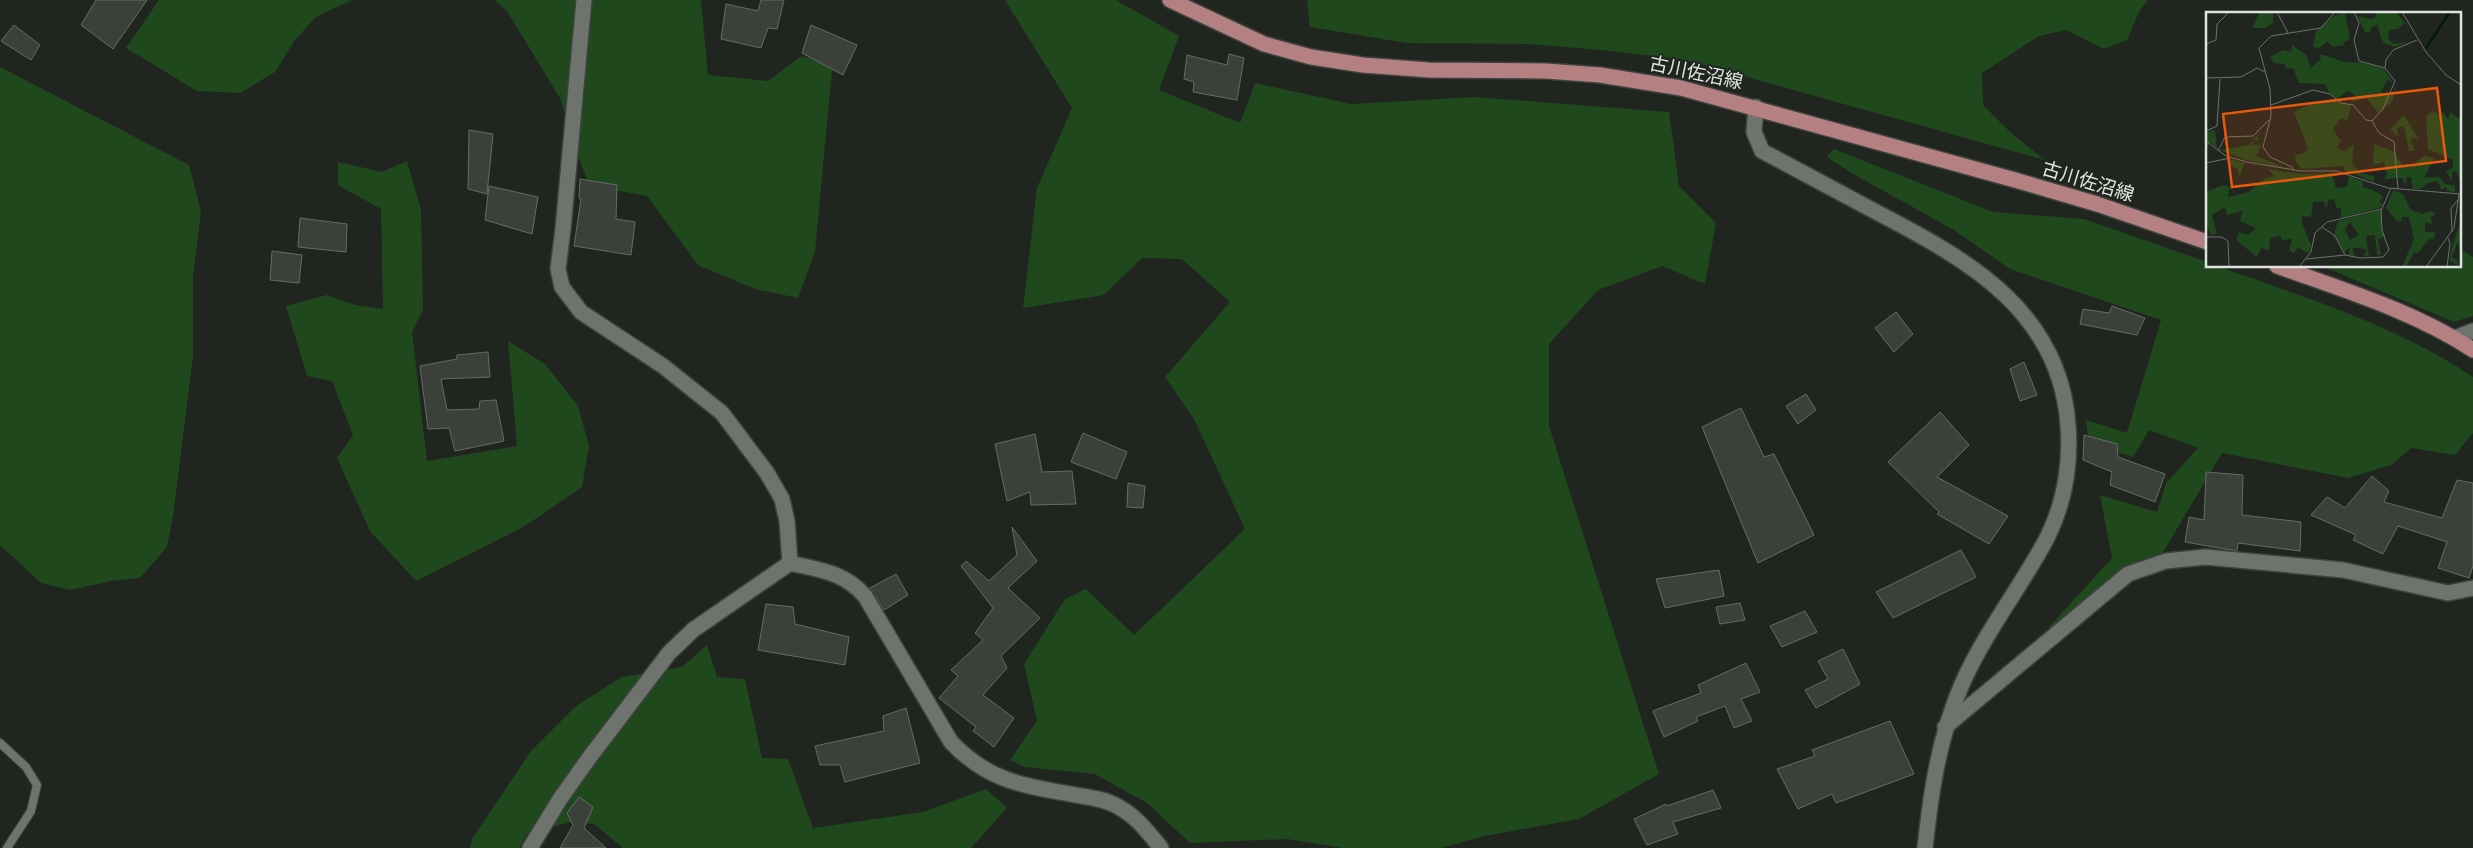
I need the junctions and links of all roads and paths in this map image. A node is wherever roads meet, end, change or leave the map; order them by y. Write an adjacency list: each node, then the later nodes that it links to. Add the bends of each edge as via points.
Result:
1 (584, 0): 9 (street, via 558,269 562,287 581,312 632,344 722,412 782,499)
2 (1170, 0): 3 (main road, 古川佐沼線, via 1264,44 1363,66 1600,75 1681,88)
3 (1756, 107): 4 (main road, 古川佐沼線, via 2079,199); 11 (street, via 1754,132 1762,151 1966,262 1999,288 2028,319 2058,376 2067,411 2069,442 2061,505 2047,537 1962,683)
4 (2206, 242)
5 (2282, 268): 7 (main road, via 2404,314)
6 (2473, 331): 7 (street)
7 (2455, 338): 8 (main road)
8 (2473, 350)
9 (790, 564): 14 (street, via 694,630 669,653 589,758); 15 (street, via 837,575 854,584 865,596 951,742 966,758 1004,780 1098,799 1117,806 1145,828)
10 (2473, 588): 11 (street, via 2448,593 2343,570 2205,557 2166,560 2128,574)
11 (1945, 727): 16 (street, via 1933,781)
12 (0, 743): 13 (lane, via 26,768 37,785 31,811)
13 (7, 848)
14 (530, 848)
15 (1161, 848)
16 (1925, 848)

